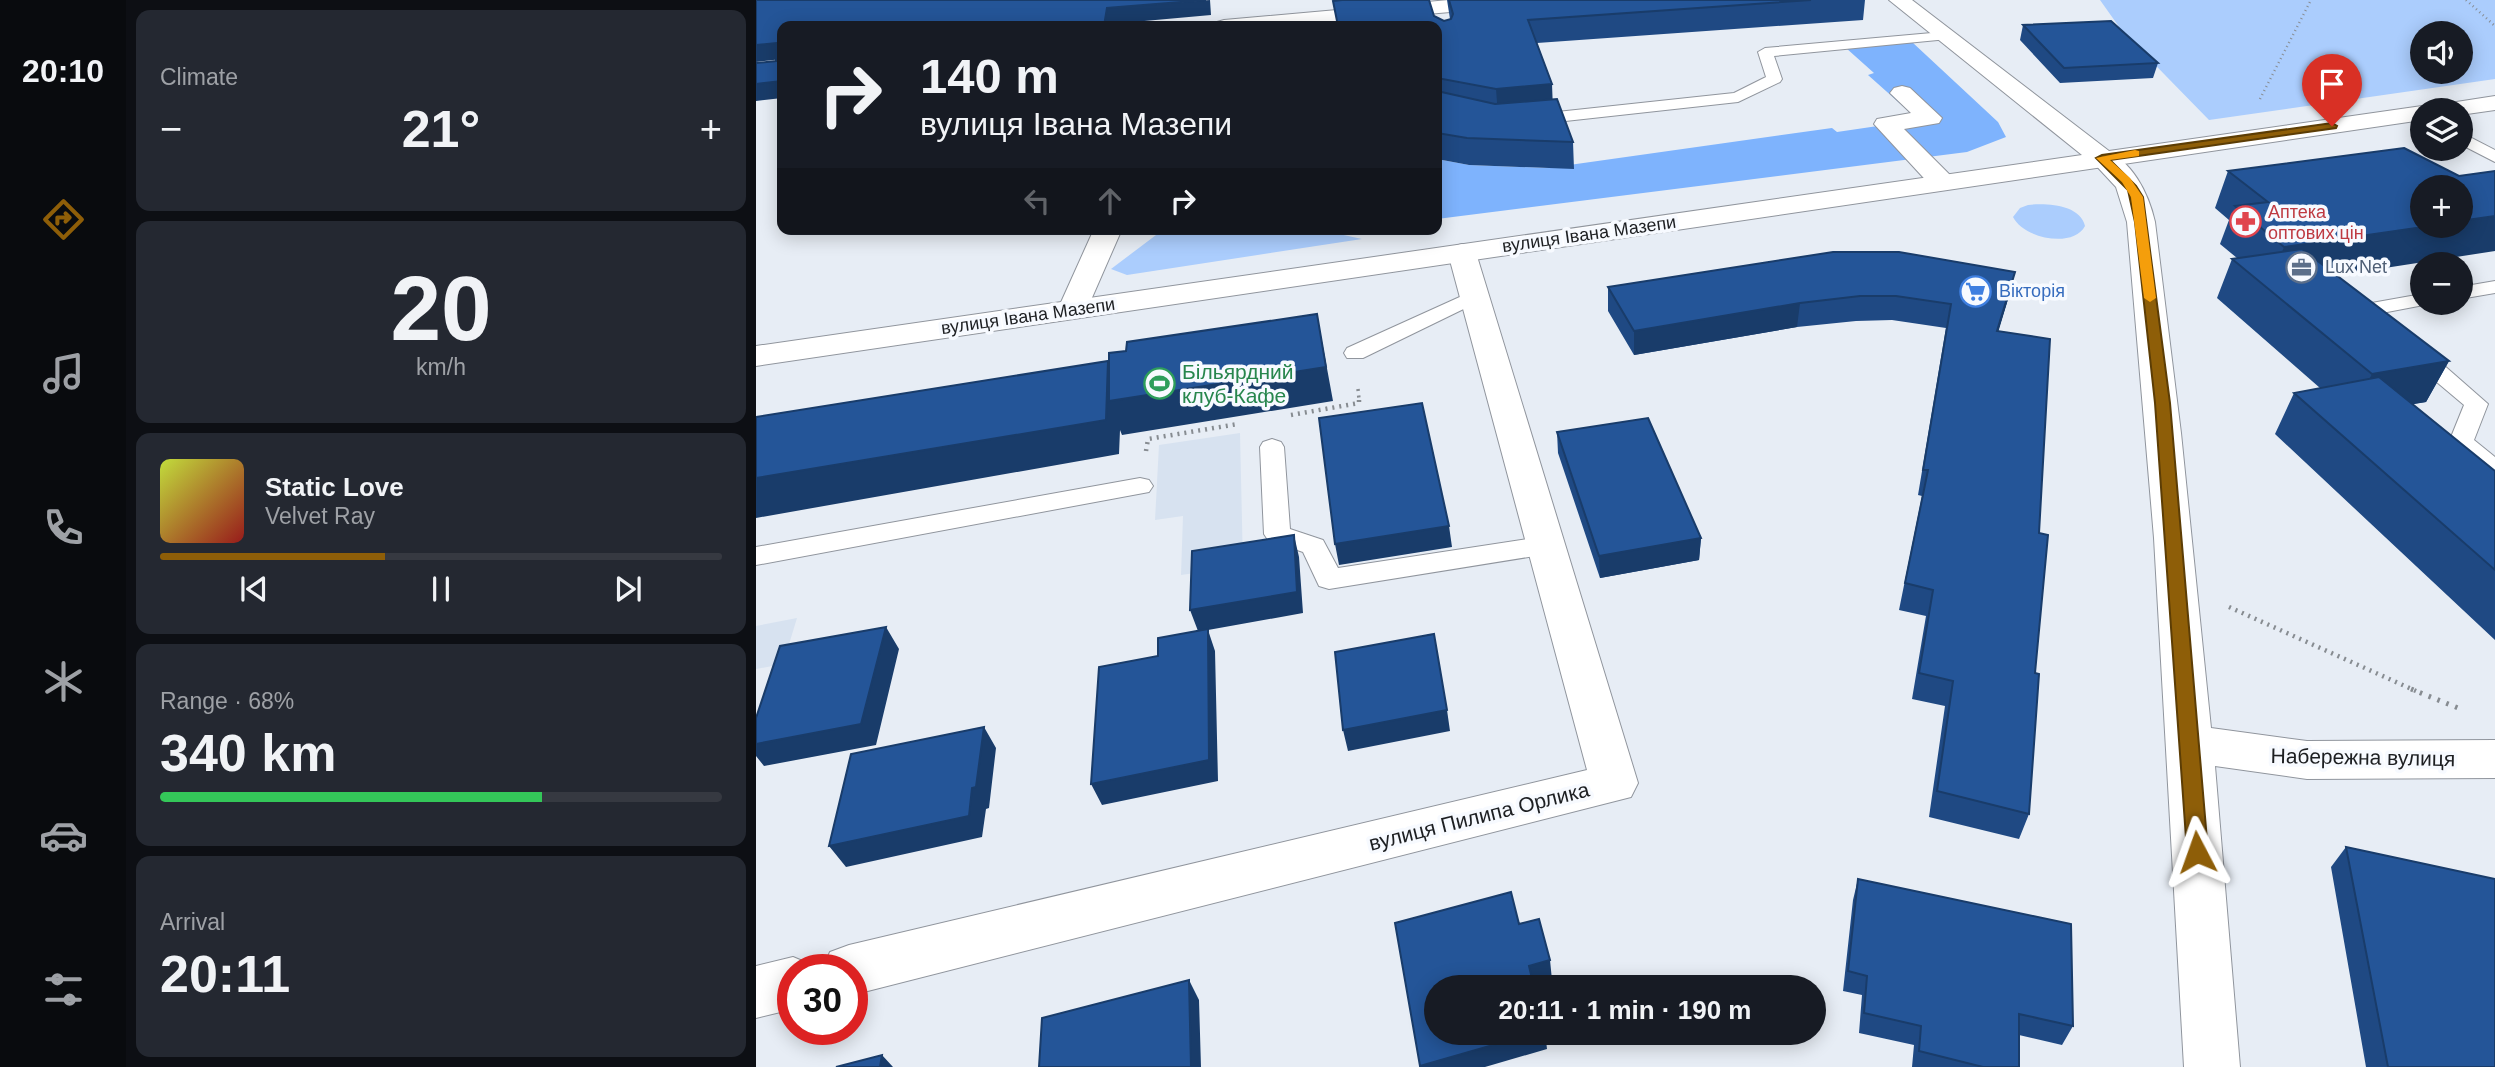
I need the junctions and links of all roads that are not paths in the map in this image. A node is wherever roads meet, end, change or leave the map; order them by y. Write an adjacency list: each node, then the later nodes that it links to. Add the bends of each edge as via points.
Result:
1 (1518, 0): 3 (street, via 1438,12)
2 (1899, 0): 4 (street)
3 (1300, 21)
4 (1942, 36): 9 (lane, via 1765,52 1774,79 1738,97); 11 (street)
5 (1902, 93): 13 (street, via 1930,118 1886,124)
6 (2495, 103): 7 (street)
7 (2473, 106)
8 (2410, 117): 11 (street, вулиця Івана Мазепи)
9 (1511, 122)
10 (2473, 145): 12 (lane)
11 (2102, 158): 13 (street, вулиця Івана Мазепи); 28 (street, via 2132,188 2141,222 2162,403)
12 (2495, 158)
13 (1942, 182): 15 (street, вулиця Івана Мазепи)
14 (1105, 235): 20 (street)
15 (1462, 253): 18 (street, вулиця Пилипа Орлика); 20 (street, вулиця Івана Мазепи)
16 (2495, 287): 17 (lane)
17 (2473, 291)
18 (1473, 297): 21 (lane); 26 (street, вулиця Пилипа Орлика)
19 (2410, 302): 24 (lane, via 2366,310 2476,404 2461,442)
20 (1073, 309): 22 (street, вулиця Івана Мазепи)
21 (1355, 353)
22 (756, 356)
23 (1272, 447): 26 (lane, via 1277,534 1314,546 1329,579)
24 (2495, 469)
25 (1140, 486): 27 (lane)
26 (1547, 545): 30 (street, вулиця Пилипа Орлика, via 1614,783)
27 (756, 556)
28 (2190, 744): 29 (street, Набережна вулиця, via 2307,760); 33 (street)
29 (2495, 759)
30 (868, 965)
31 (777, 987): 32 (street)
32 (756, 992)
33 (2212, 1067)

